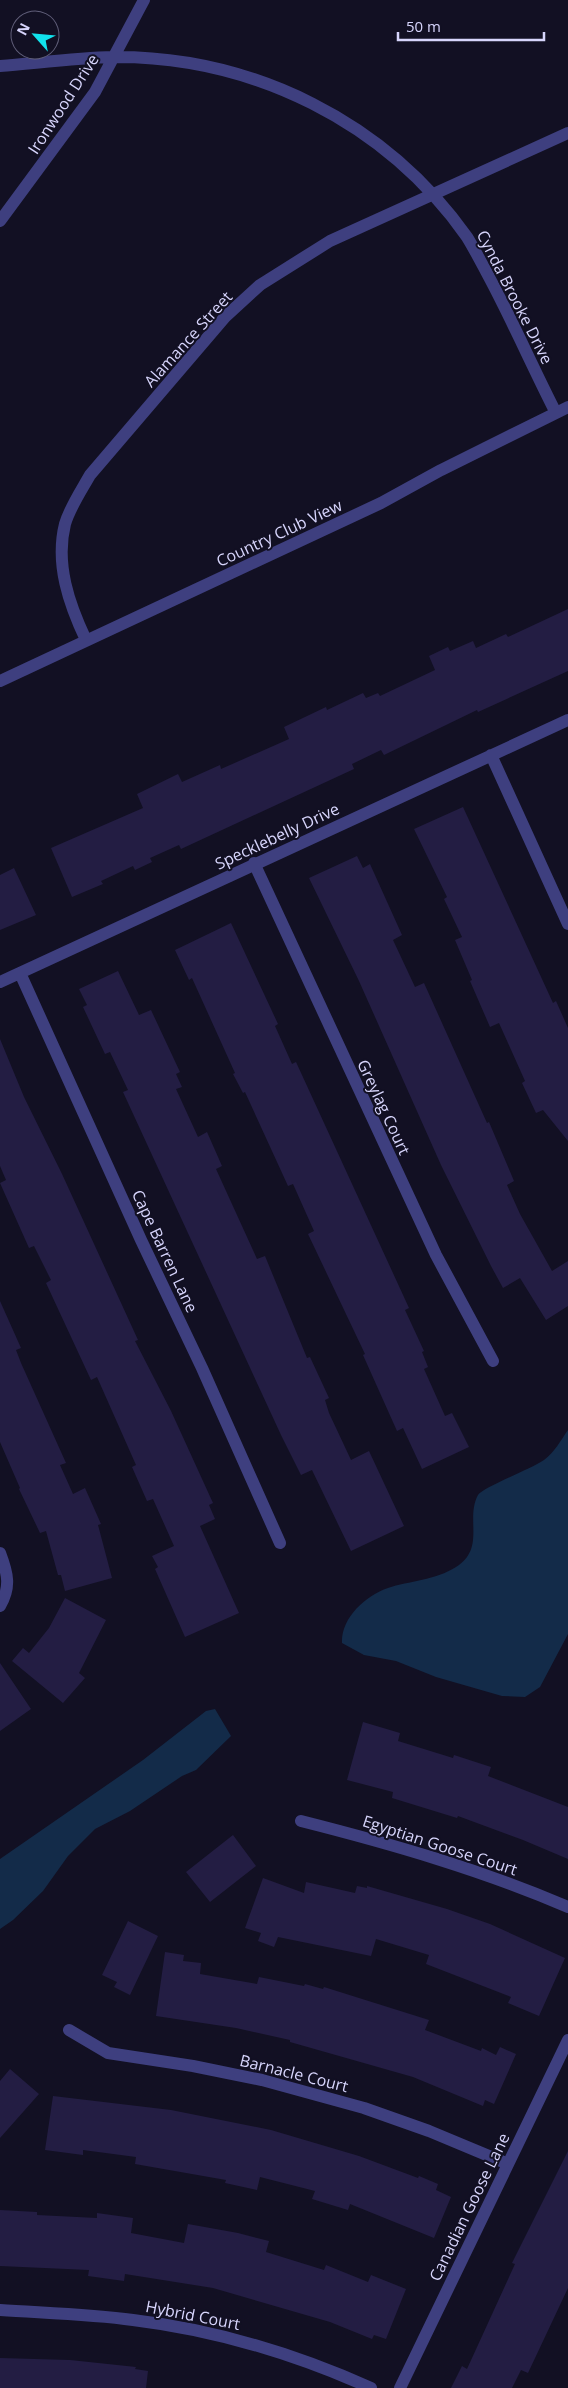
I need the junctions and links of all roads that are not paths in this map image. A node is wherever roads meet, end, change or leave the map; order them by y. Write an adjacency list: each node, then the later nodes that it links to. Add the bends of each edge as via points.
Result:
1 (144, 0): 2 (street, Ironwood Drive)
2 (114, 57): 3 (street, Cynda Brooke Drive); 5 (street, Cynda Brooke Drive, via 209,66 251,77 361,131); 6 (street, Ironwood Drive, via 94,92)
3 (0, 66)
4 (568, 133): 5 (street, Alamance Street)
5 (434, 195): 8 (street, Cynda Brooke Drive, via 467,238 522,339); 9 (street, Alamance Street, via 330,241 260,285 225,317 90,475 66,524 61,551 64,583)
6 (0, 221)
7 (568, 407): 8 (street, Country Club View)
8 (556, 413): 9 (street, Country Club View, via 381,503)
9 (86, 640): 10 (street, Country Club View)
10 (0, 681)
11 (568, 720): 12 (street, Specklebelly Drive)
12 (490, 755): 13 (street, Specklebelly Drive); 14 (street)
13 (254, 863): 15 (street, Specklebelly Drive); 17 (street, Greylag Court, via 436,1255)
14 (568, 924)
15 (20, 973): 16 (street, Specklebelly Drive); 18 (street, Cape Barren Lane)
16 (0, 982)
17 (493, 1361)
18 (280, 1543)
19 (0, 1553): 20 (street, via 7,1574 8,1593)
20 (0, 1606)
21 (301, 1821): 22 (street, Egyptian Goose Court, via 419,1853)
22 (568, 1907)
23 (69, 2030): 25 (street, Barnacle Court, via 108,2053 262,2080 364,2108)
24 (568, 2040): 25 (street, Canadian Goose Lane)
25 (508, 2164): 28 (street, Canadian Goose Lane)
26 (0, 2310): 27 (street, Hybrid Court, via 90,2315 227,2337 294,2357)
27 (371, 2388)
28 (400, 2388)

